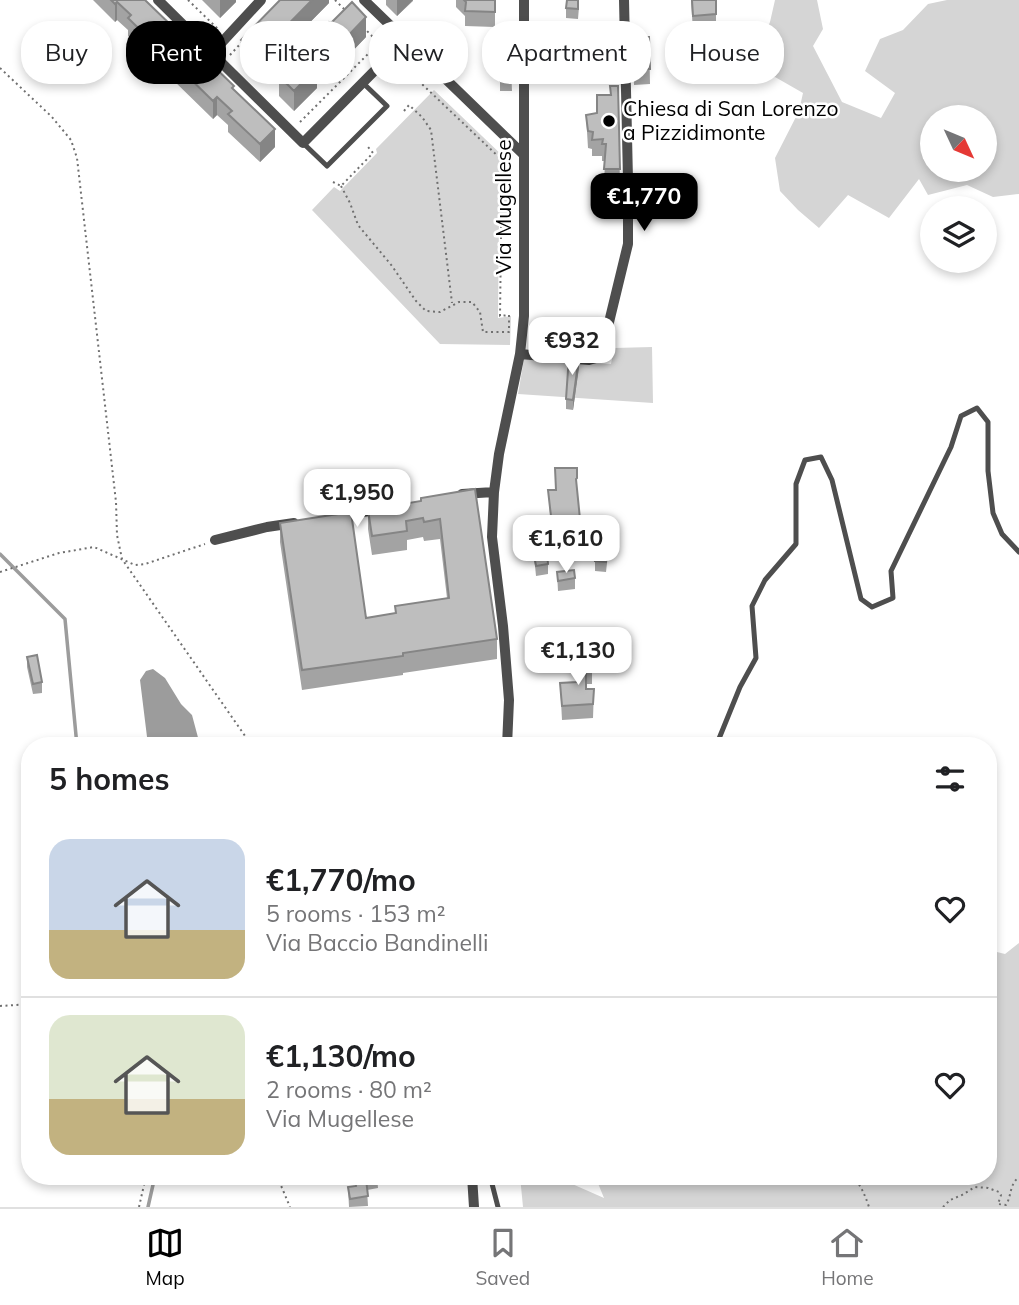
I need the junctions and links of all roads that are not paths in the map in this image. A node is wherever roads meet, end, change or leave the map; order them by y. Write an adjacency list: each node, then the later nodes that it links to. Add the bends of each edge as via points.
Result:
1 (158, 0): 6 (street)
2 (261, 0): 8 (street)
3 (364, 0): 7 (street)
4 (524, 0): 14 (street, Via Mugellese)
5 (624, 0): 15 (street, via 628,244 601,351 589,360)
6 (179, 21)
7 (386, 21)
8 (226, 38)
9 (226, 67): 13 (street)
10 (369, 76): 11 (street)
11 (363, 82): 13 (street); 13 (lane, via 387,106 336,158 327,166)
12 (451, 84): 14 (street)
13 (303, 143)
14 (523, 154): 15 (street, Via Mugellese)
15 (520, 354): 16 (street, Via Mugellese)
16 (494, 492): 17 (street); 23 (street, Via Mugellese, via 492,537 509,701)
17 (452, 496)
18 (388, 508): 19 (street)
19 (321, 519)
20 (308, 521): 21 (street)
21 (215, 540)
22 (1019, 552): 24 (lane, via 1002,534 993,513 988,422 977,408 961,416 951,447 891,571 893,598 872,607 862,599 832,480 821,457 805,460 796,484 796,544 765,580 751,607 756,658)
23 (507, 737)
24 (720, 737)
25 (473, 1185): 27 (street)
26 (492, 1185): 28 (lane)
27 (474, 1207)
28 (498, 1207)

